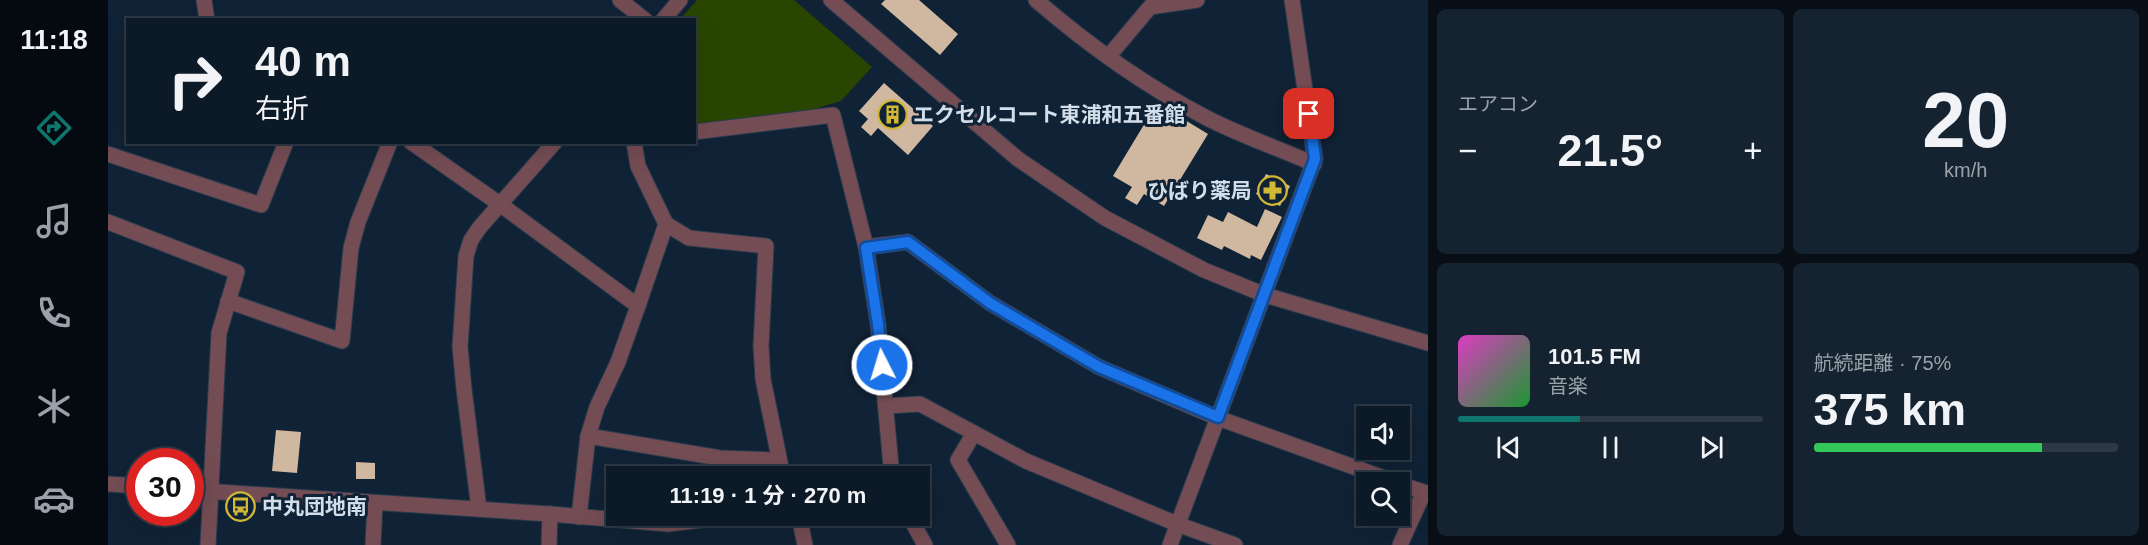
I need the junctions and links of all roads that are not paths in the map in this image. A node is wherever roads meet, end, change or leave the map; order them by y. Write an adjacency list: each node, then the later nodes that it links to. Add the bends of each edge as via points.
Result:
1 (204, 0): 9 (street)
2 (620, 0): 10 (street)
3 (680, 0): 11 (street)
4 (831, 0): 25 (street, via 1018,159 1064,192 1147,241)
5 (1036, 0): 12 (street)
6 (1197, 0): 8 (street)
7 (1292, 0): 20 (street)
8 (1149, 3): 12 (street)
9 (207, 18)
10 (642, 18)
11 (665, 18)
12 (1108, 57): 20 (street, via 1206,118)
13 (696, 132): 24 (street, via 833,116)
14 (285, 144): 19 (street, via 261,205)
15 (389, 144): 26 (street, via 353,239 342,341)
16 (414, 144): 21 (street)
17 (553, 144): 21 (street)
18 (634, 144): 23 (street, via 638,166)
19 (108, 154)
20 (1314, 164): 25 (street)
21 (501, 205): 27 (street); 43 (street, via 471,240 466,256 460,347)
22 (108, 222): 26 (street, via 237,272)
23 (666, 224): 27 (street); 33 (street, via 689,238 766,246 760,346)
24 (866, 248): 29 (street); 30 (street, via 908,242 990,303 1099,367)
25 (1265, 295): 28 (street); 30 (street)
26 (228, 301): 41 (street, via 219,333)
27 (638, 306): 32 (street)
28 (1428, 343)
29 (886, 406): 31 (street, via 920,404); 35 (street)
30 (1218, 417): 36 (street); 48 (street)
31 (974, 433): 48 (street, via 1026,461); 57 (street, via 958,460)
32 (588, 436): 33 (street, via 720,458); 45 (street)
33 (779, 460): 34 (street)
34 (780, 466)
35 (891, 466)
36 (1369, 472)
37 (108, 484): 38 (street)
38 (126, 485)
39 (1410, 487): 47 (street, via 1424,492)
40 (204, 491): 41 (street)
41 (211, 491): 42 (street); 52 (street)
42 (375, 503): 43 (street); 53 (street)
43 (479, 509): 44 (street)
44 (550, 514): 45 (street); 54 (street)
45 (579, 517): 46 (street)
46 (606, 519)
47 (1410, 523)
48 (1177, 524): 58 (street); 59 (street)
49 (801, 526): 55 (street)
50 (915, 526): 56 (street)
51 (1409, 526): 60 (street)
52 (208, 545)
53 (373, 545)
54 (549, 545)
55 (805, 545)
56 (925, 545)
57 (1008, 545)
58 (1170, 545)
59 (1235, 545)
60 (1400, 545)

